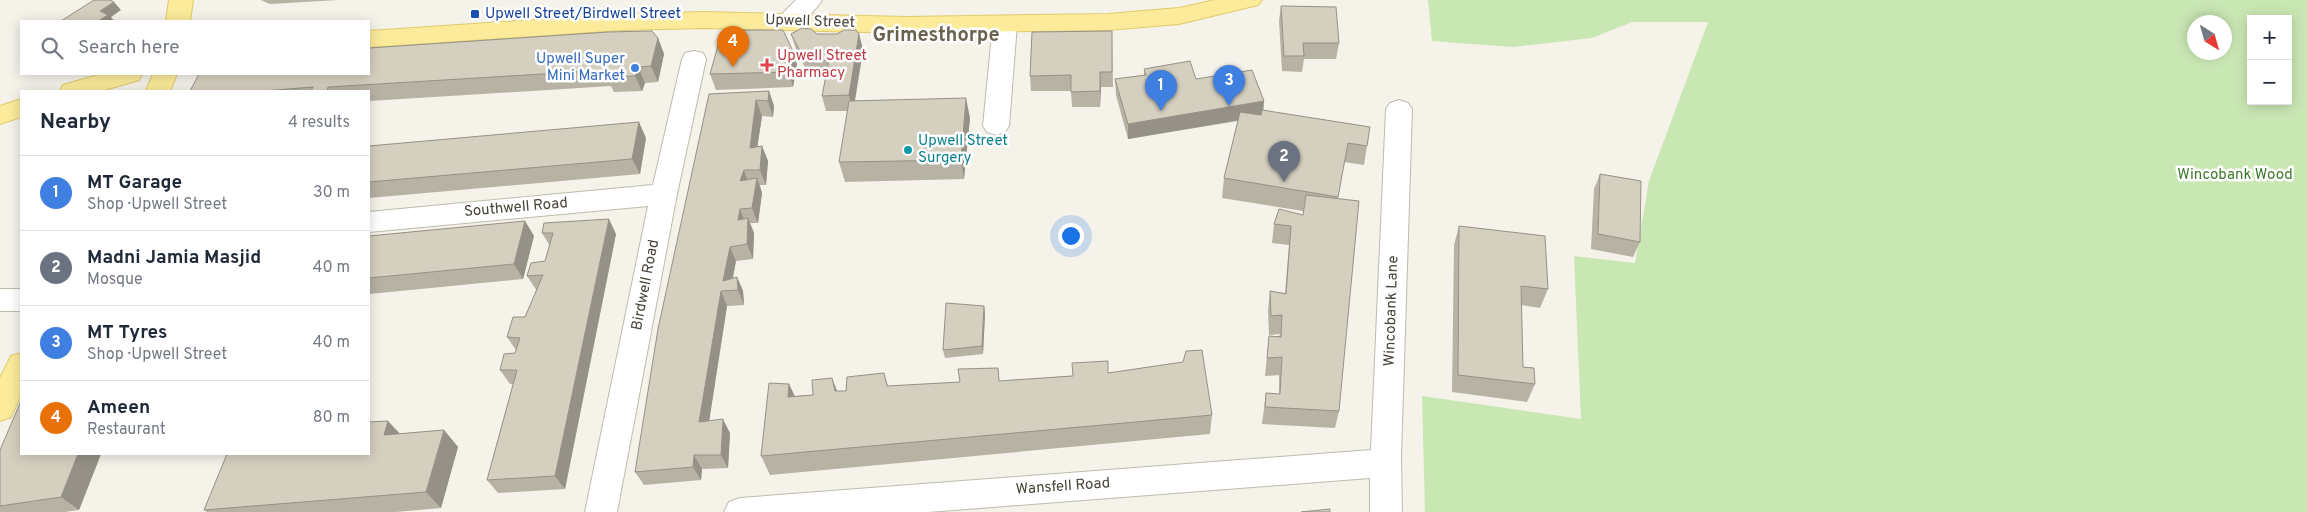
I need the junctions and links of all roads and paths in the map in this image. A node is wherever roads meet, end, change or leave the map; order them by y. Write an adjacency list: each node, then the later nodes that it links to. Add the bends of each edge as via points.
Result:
1 (181, 0): 4 (main road)
2 (810, 0): 5 (street)
3 (1250, 0): 6 (main road, Upwell Street, via 1144,20)
4 (178, 20)
5 (787, 20): 6 (main road, Upwell Street, via 906,25); 7 (main road, Upwell Street, via 622,22)
6 (1005, 24): 16 (street)
7 (370, 39)
8 (694, 58): 17 (street, Birdwell Road)
9 (127, 75): 11 (main road)
10 (165, 75): 12 (main road)
11 (75, 90)
12 (158, 90)
13 (20, 108): 15 (main road)
14 (1399, 110): 23 (street, Wincobank Lane)
15 (0, 115)
16 (996, 126)
17 (664, 194): 18 (street, Southwell Road); 24 (street, Birdwell Road)
18 (370, 222)
19 (0, 300): 20 (street)
20 (20, 300)
21 (20, 367): 22 (main road)
22 (0, 408)
23 (1386, 463): 25 (street, Wansfell Road); 26 (street, Wincobank Lane)
24 (601, 512)
25 (740, 512)
26 (1386, 512)

